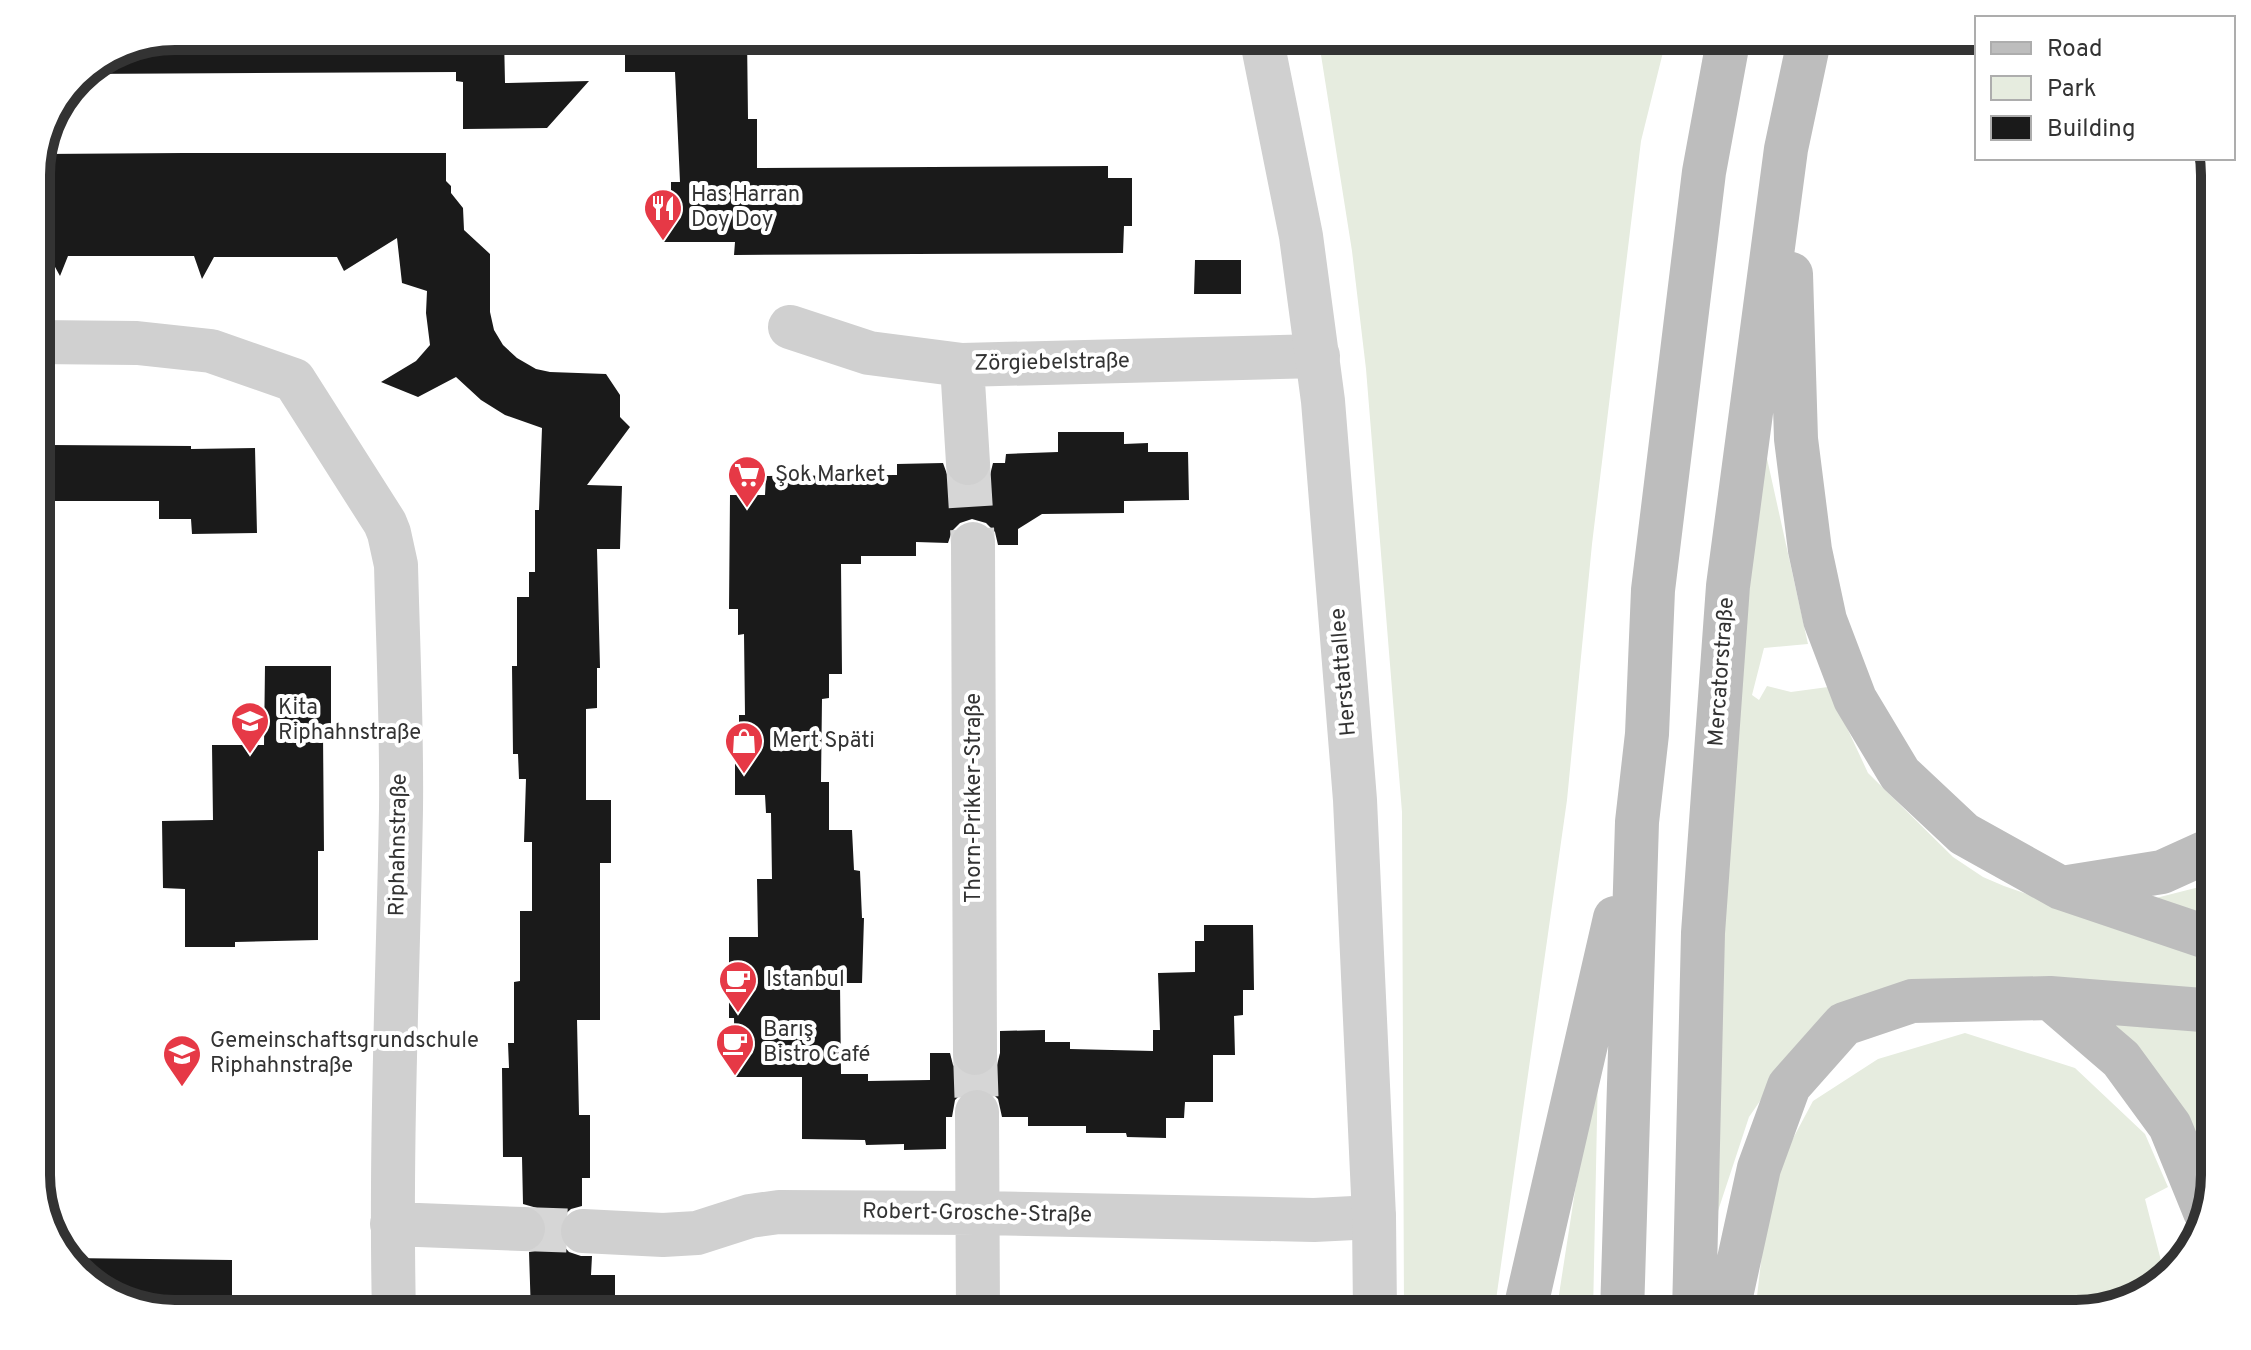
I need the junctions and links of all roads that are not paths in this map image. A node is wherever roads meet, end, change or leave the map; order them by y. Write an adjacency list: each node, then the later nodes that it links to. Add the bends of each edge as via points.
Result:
1 (1264, 50): 7 (street, Herstattallee, via 1301,236)
2 (1726, 50): 11 (main road, via 1704,172 1653,590)
3 (1807, 50): 4 (main road, Mercatorstraße)
4 (1786, 149): 13 (main road, via 1796,439 1825,620 1855,699 1900,774 1964,834); 30 (main road, Mercatorstraße, via 1728,586 1703,933)
5 (790, 327): 8 (street, Zörgiebelstraße, via 869,353)
6 (50, 342): 22 (street, Riphahnstraße, via 211,351 294,380 389,533 396,565 401,806)
7 (1318, 356): 8 (street, Zörgiebelstraße); 21 (street, Herstattallee, via 1355,800)
8 (962, 365): 9 (street)
9 (968, 463)
10 (973, 544): 17 (street, Thorn-Prikker-Straße)
11 (1637, 822): 28 (main road); 29 (main road)
12 (2201, 854): 13 (main road, via 2162,872)
13 (2061, 888): 14 (main road)
14 (2201, 935)
15 (2050, 998): 16 (main road); 19 (main road, via 2121,1059 2170,1126); 31 (main road, via 1912,1001 1844,1024 1789,1086 1759,1168)
16 (2201, 1010)
17 (975, 1053)
18 (977, 1112): 20 (street)
19 (2199, 1197)
20 (979, 1213): 21 (street, Robert-Grosche-Straße); 24 (street, Robert-Grosche-Straße, via 779,1212 697,1233); 26 (street)
21 (1374, 1217): 27 (street, Herstattallee)
22 (392, 1224): 23 (street); 25 (street, Riphahnstraße)
23 (523, 1229)
24 (583, 1231)
25 (394, 1300)
26 (978, 1300)
27 (1375, 1300)
28 (1527, 1300)
29 (1622, 1300)
30 (1694, 1300)
31 (1731, 1300)

